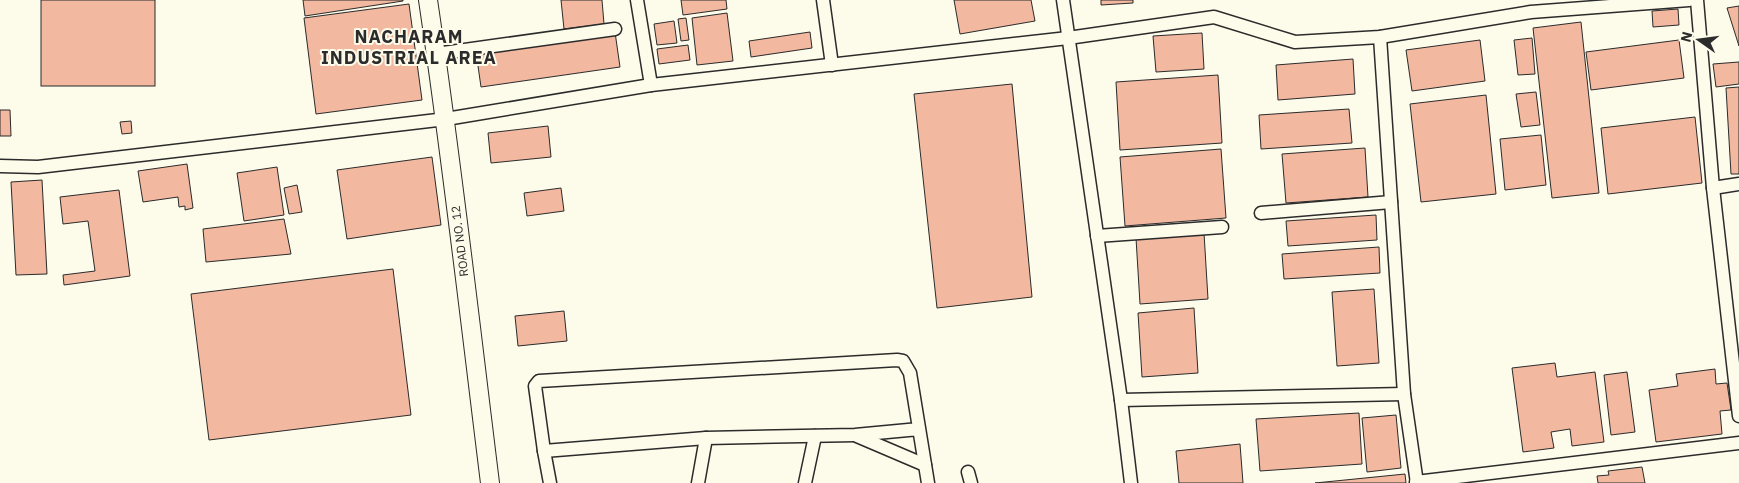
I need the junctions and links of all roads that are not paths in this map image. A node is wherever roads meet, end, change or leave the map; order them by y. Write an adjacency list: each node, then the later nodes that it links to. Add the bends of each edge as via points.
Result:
1 (428, 0): 11 (street, ROAD NO. 12)
2 (637, 0): 13 (street)
3 (823, 0): 12 (street)
4 (1063, 0): 10 (street)
5 (1689, 0): 7 (street)
6 (1697, 0): 17 (street)
7 (1530, 6): 9 (street)
8 (615, 29): 11 (street)
9 (1380, 37): 10 (street, via 1295,42 1214,17); 18 (street)
10 (1068, 38): 12 (street); 21 (street)
11 (436, 54): 14 (street, ROAD NO. 12)
12 (832, 64): 13 (street)
13 (650, 85): 14 (street)
14 (446, 119): 15 (street, via 38,167); 33 (street, ROAD NO. 12)
15 (0, 166)
16 (1739, 184): 17 (street)
17 (1713, 188): 24 (street)
18 (1391, 202): 19 (street); 22 (street)
19 (1261, 213)
20 (1222, 227): 21 (street)
21 (1097, 236): 23 (street)
22 (1404, 394): 23 (street); 32 (street)
23 (1121, 400): 38 (street)
24 (1739, 416)
25 (919, 429): 26 (street); 30 (street, via 910,373 903,361 897,360 539,381 534,386); 31 (street)
26 (855, 435): 27 (street); 31 (street)
27 (815, 436): 28 (street); 36 (street)
28 (706, 438): 30 (street); 35 (street)
29 (1739, 443): 32 (street)
30 (544, 451): 34 (street)
31 (925, 465): 37 (street)
32 (1416, 482)
33 (490, 483)
34 (550, 483)
35 (698, 483)
36 (805, 483)
37 (928, 483)
38 (1131, 483)

